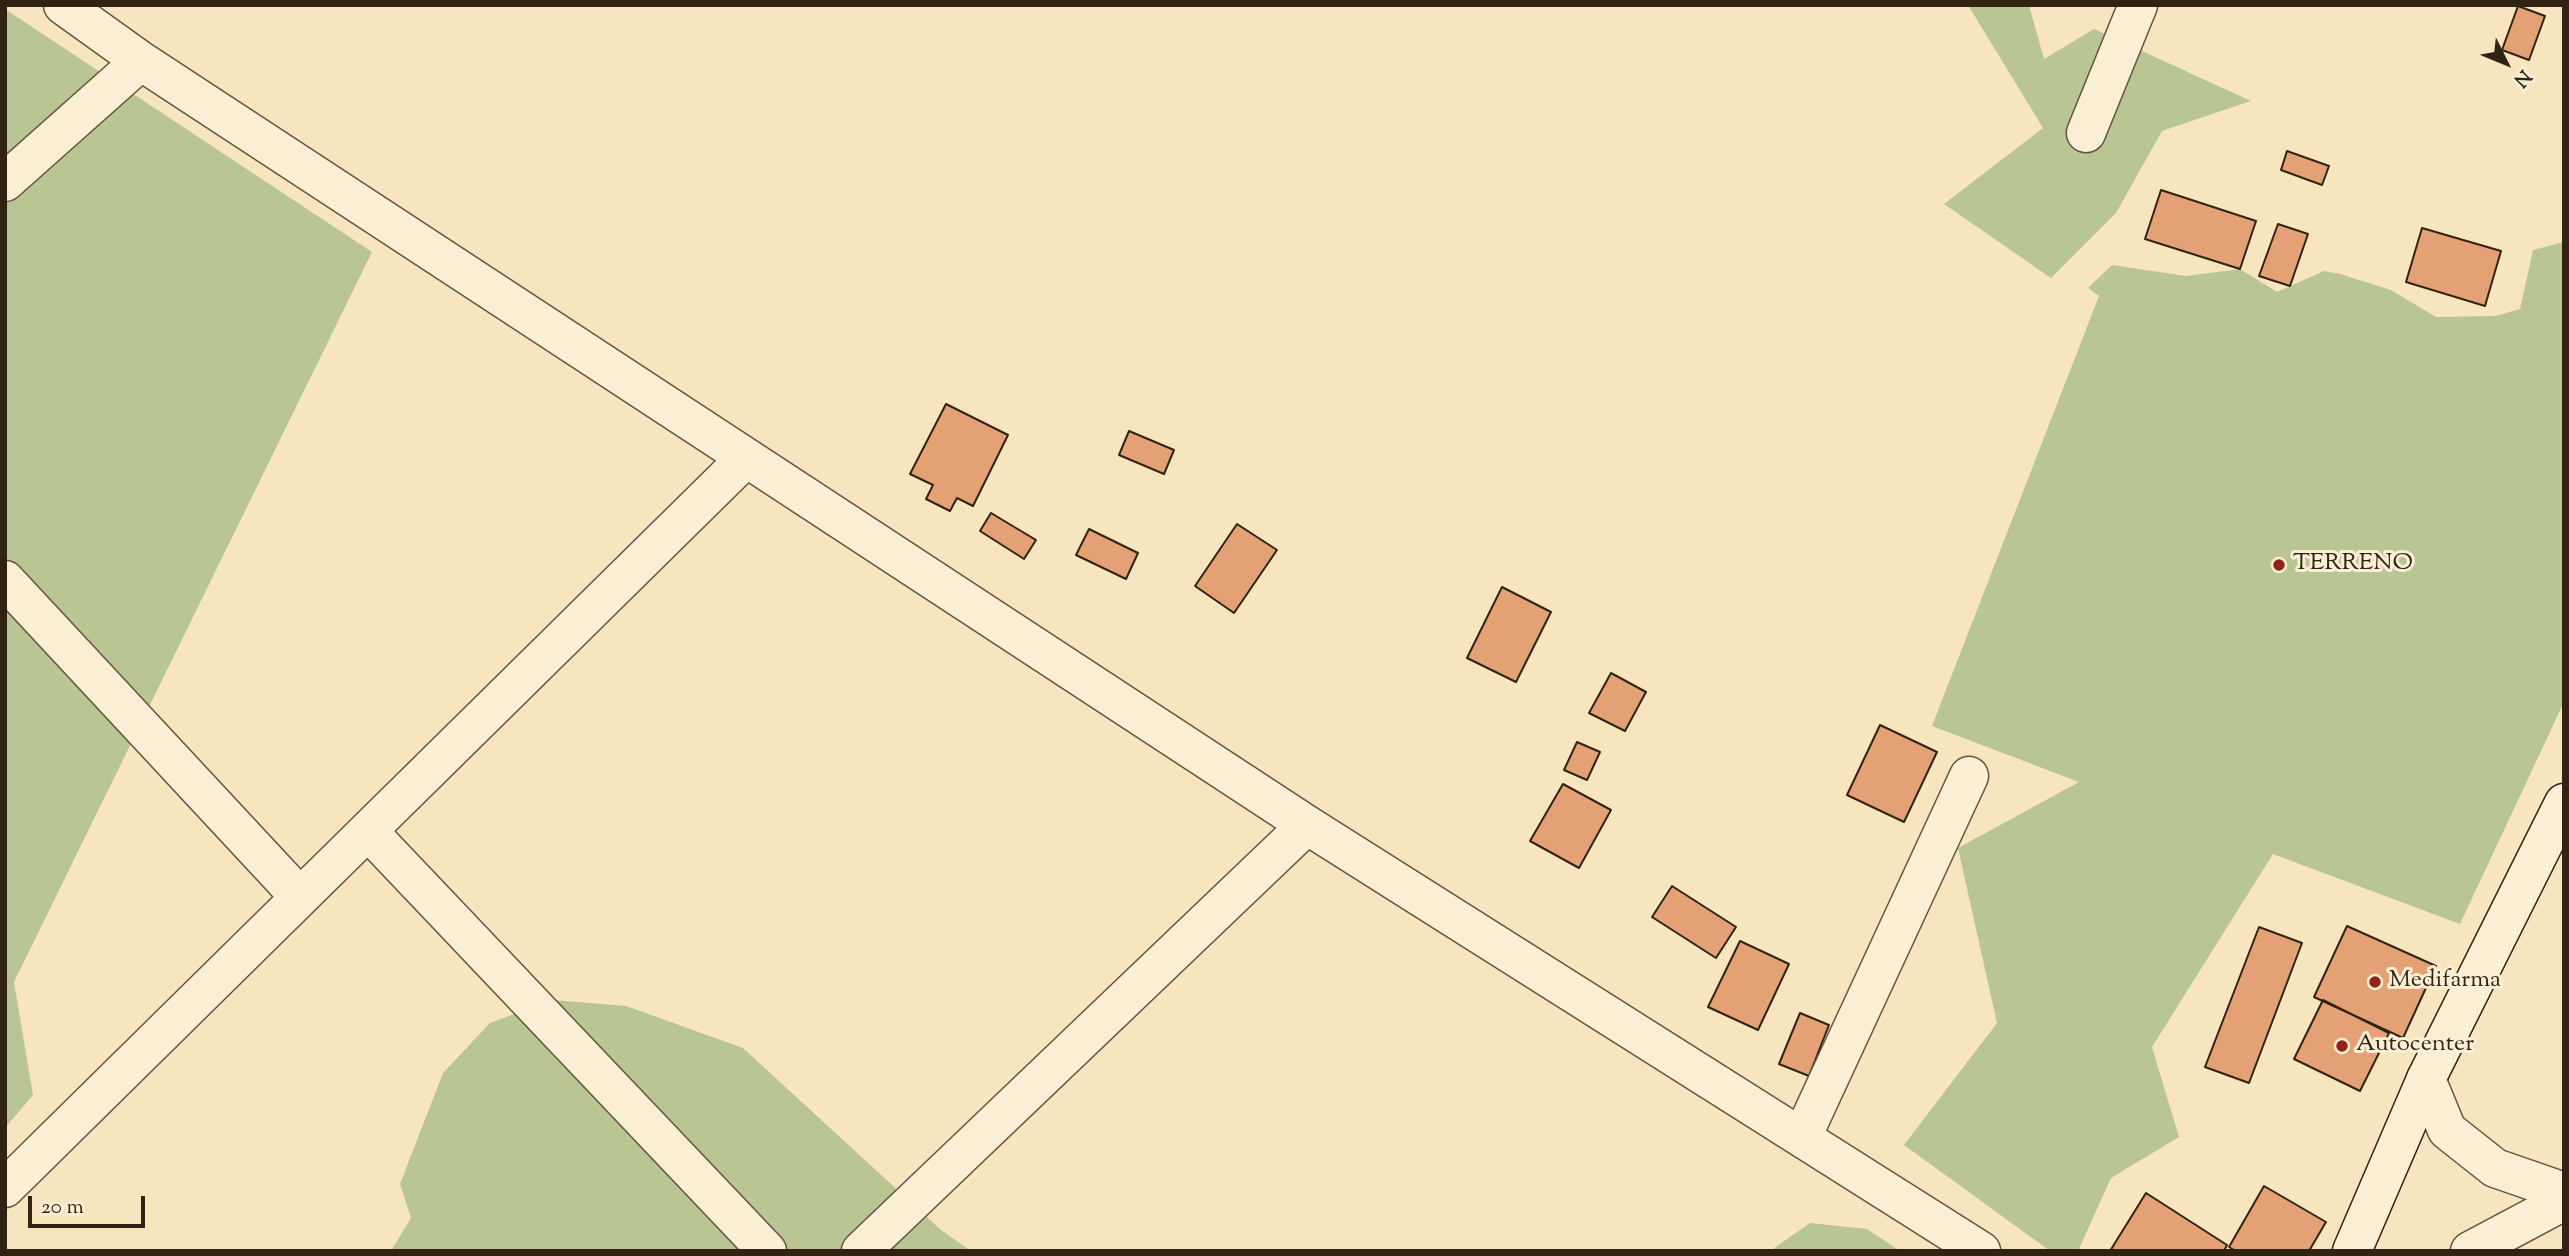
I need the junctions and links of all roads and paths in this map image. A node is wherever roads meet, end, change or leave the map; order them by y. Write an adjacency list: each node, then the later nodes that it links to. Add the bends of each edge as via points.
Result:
1 (63, 5): 3 (street)
2 (2138, 5): 4 (street)
3 (141, 61): 5 (street); 6 (street)
4 (2087, 133)
5 (5, 182)
6 (746, 458): 10 (street); 11 (street)
7 (5, 580): 12 (street)
8 (1969, 776): 14 (street)
9 (2564, 803): 13 (street)
10 (1307, 825): 14 (street); 19 (street)
11 (368, 831): 12 (street); 18 (street)
12 (299, 896): 15 (street)
13 (2427, 1079): 16 (street, via 2447,1130 2495,1168); 21 (street)
14 (1802, 1137): 20 (street)
15 (5, 1188)
16 (2564, 1192)
17 (2564, 1201): 22 (street)
18 (766, 1251)
19 (861, 1251)
20 (1981, 1251)
21 (2352, 1251)
22 (2470, 1251)

